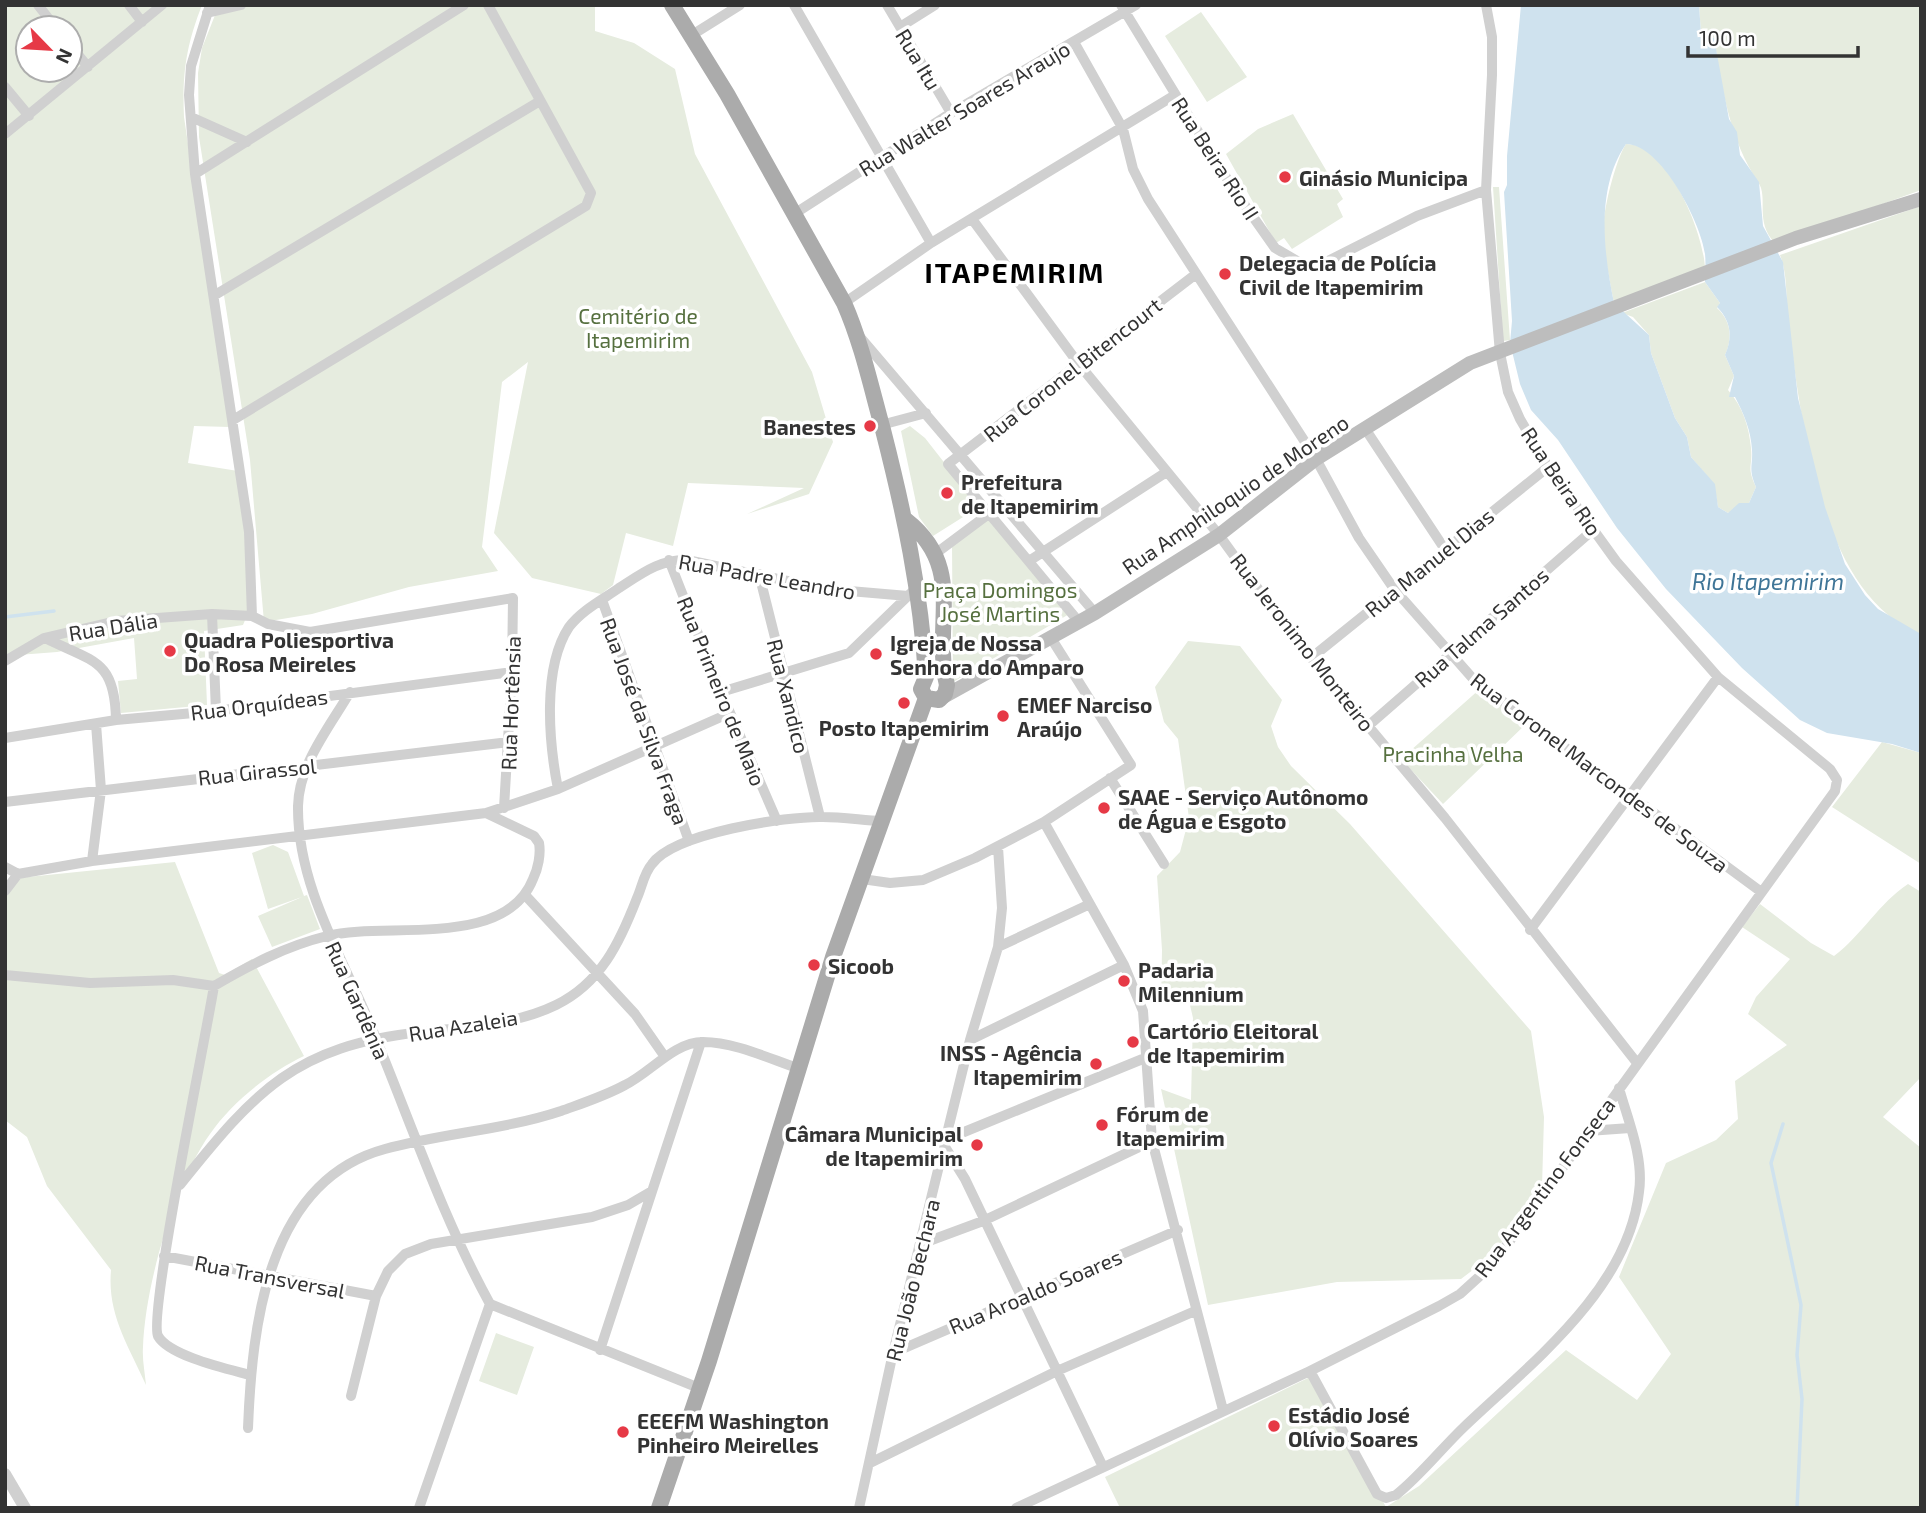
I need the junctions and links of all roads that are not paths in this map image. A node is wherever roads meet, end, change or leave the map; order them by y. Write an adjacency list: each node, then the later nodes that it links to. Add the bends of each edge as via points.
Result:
1 (129, 5): 15 (street)
2 (162, 5): 15 (street)
3 (241, 5): 14 (street)
4 (464, 5): 29 (street)
5 (488, 5): 23 (street)
6 (673, 5): 17 (main road)
7 (740, 5): 17 (street)
8 (794, 5): 30 (street)
9 (887, 5): 16 (street, Rua Itu)
10 (935, 5): 16 (street)
11 (1136, 5): 13 (street, Rua Walter Soares Araujo)
12 (1486, 5): 32 (street, Rua Beira Rio, via 1492,50)
13 (1123, 8): 18 (street, Rua Walter Soares Araujo); 22 (street, Rua Beira Rio II)
14 (209, 9): 26 (street, via 191,66)
15 (142, 22): 20 (street)
16 (900, 27): 24 (street, Rua Itu)
17 (692, 35): 34 (main road)
18 (1074, 42): 24 (street, Rua Walter Soares Araujo); 27 (street, Rua Coronel Marcondes de Souza)
19 (84, 62): 20 (street)
20 (88, 67): 25 (street)
21 (5, 87): 25 (street)
22 (1175, 95): 27 (street); 32 (street, Rua Beira Rio II, via 1275,248 1304,265 1338,257 1417,216)
23 (540, 102): 38 (street); 44 (street, via 591,193 586,206)
24 (951, 113): 30 (street, Rua Walter Soares Araujo)
25 (29, 116): 28 (street)
26 (191, 117): 29 (street); 31 (street)
27 (1123, 129): 35 (street); 37 (street, Rua Coronel Marcondes de Souza, via 1142,188)
28 (5, 134)
29 (247, 142): 31 (street)
30 (881, 156): 34 (street, Rua Walter Soares Araujo); 36 (street)
31 (195, 174): 38 (street)
32 (1486, 190): 41 (street, Rua Beira Rio)
33 (1921, 200): 41 (main road, Rua Amphiloquio de Moreno, via 1796,238)
34 (794, 214): 39 (main road)
35 (972, 219): 36 (street); 42 (street, Rua Jeronimo Monteiro)
36 (931, 243): 39 (street)
37 (1196, 274): 42 (street, Rua Coronel Bitencourt); 48 (street, Rua Coronel Marcondes de Souza)
38 (215, 295): 44 (street)
39 (844, 303): 40 (main road)
40 (858, 334): 43 (street); 45 (main road)
41 (1504, 351): 46 (main road, Rua Amphiloquio de Moreno, via 1470,363); 49 (street, Rua Beira Rio, via 1508,392)
42 (1078, 363): 47 (street, Rua Coronel Bitencourt); 50 (street, Rua Jeronimo Monteiro)
43 (926, 413): 45 (street); 47 (street)
44 (233, 420): 68 (street, via 249,532)
45 (881, 425): 53 (main road)
46 (1366, 430): 48 (main road, Rua Amphiloquio de Moreno); 56 (street)
47 (962, 454): 51 (street); 52 (street, Rua Coronel Bitencourt, via 948,464)
48 (1316, 459): 55 (main road, Rua Amphiloquio de Moreno); 62 (street, Rua Coronel Marcondes de Souza, via 1359,538)
49 (1548, 467): 54 (street, Rua Beira Rio); 56 (street, Rua Manuel Dias)
50 (1165, 473): 55 (street, Rua Jeronimo Monteiro); 58 (street)
51 (1002, 504): 52 (street); 58 (street)
52 (988, 515): 57 (street); 60 (street)
53 (906, 520): 57 (main road, via 927,539); 63 (main road)
54 (1594, 529): 72 (street, Rua Talma Santos); 77 (street, Rua Beira Rio, via 1616,562)
55 (1219, 535): 66 (main road, Rua Amphiloquio de Moreno); 73 (street, Rua Jeronimo Monteiro)
56 (1444, 548): 62 (street, Rua Manuel Dias)
57 (935, 554): 80 (main road, via 945,613)
58 (1043, 554): 60 (street); 66 (street)
59 (669, 559): 61 (street, Rua Padre Leandro); 65 (street, Rua Padre Leandro); 79 (street, Rua Primeiro de Maio)
60 (1029, 561): 69 (street)
61 (759, 574): 63 (street, Rua Padre Leandro, via 826,589); 76 (street, Rua Xandico)
62 (1394, 589): 72 (street, Rua Coronel Marcondes de Souza); 73 (street, Rua Manuel Dias)
63 (913, 591): 76 (street, via 849,653); 80 (main road, via 926,677 921,685)
64 (513, 598): 68 (street, Rua Dália, via 310,632); 75 (street, Rua Hortênsia)
65 (602, 600): 88 (street, Rua José da Silva Fraga); 92 (street, Rua Padre Leandro, via 570,626 554,664 552,744)
66 (1095, 613): 69 (main road, Rua Amphiloquio de Moreno)
67 (212, 614): 68 (street, Rua Dália); 70 (street, Rua Dália, via 116,621); 81 (street)
68 (252, 616)
69 (1079, 622): 71 (main road)
70 (44, 638): 74 (street, Rua Dália); 83 (street, via 106,670 115,690)
71 (1051, 638): 80 (main road); 90 (street, via 1131,765)
72 (1451, 653): 85 (street, Rua Talma Santos); 94 (street, Rua Coronel Marcondes de Souza, via 1485,690)
73 (1311, 658): 85 (street, Rua Jeronimo Monteiro)
74 (5, 661)
75 (512, 672): 78 (street, Rua Orquídeas); 87 (street, Rua Hortênsia)
76 (782, 674): 79 (street); 98 (street, Rua Xandico)
77 (1718, 677): 91 (street, Rua Beira Rio, via 1824,762); 94 (street)
78 (350, 692): 81 (street, Rua Orquídeas); 89 (street, Rua Gardênia)
79 (721, 692): 82 (street, Rua Primeiro de Maio)
80 (938, 692): 100 (main road)
81 (216, 711): 83 (street, Rua Orquídeas)
82 (730, 713): 88 (street); 99 (street, Rua Primeiro de Maio)
83 (116, 720): 84 (street, Rua Orquídeas)
84 (96, 724): 86 (street, Rua Orquídeas); 93 (street)
85 (1368, 726): 114 (street, Rua Jeronimo Monteiro)
86 (5, 738)
87 (509, 742): 89 (street, Rua Girassol); 96 (street, Rua Hortênsia)
88 (654, 747): 92 (street); 103 (street, Rua José da Silva Fraga)
89 (306, 766): 93 (street, Rua Girassol); 102 (street, Rua Gardênia, via 298,805)
90 (1110, 778): 101 (street); 106 (street)
91 (1837, 780): 111 (street, Rua Argentino Fonseca, via 1832,797)
92 (558, 789): 96 (street)
93 (102, 790): 95 (street, Rua Girassol); 105 (street)
94 (1628, 796): 111 (street, Rua Coronel Marcondes de Souza); 114 (street)
95 (5, 802)
96 (504, 808): 97 (street)
97 (486, 813): 102 (street); 112 (street, via 534,836 539,843 537,870)
98 (820, 817): 99 (street, Rua Azaleia); 100 (street, Rua Azaleia)
99 (777, 821): 103 (street, Rua Azaleia, via 721,830)
100 (881, 821): 109 (main road)
101 (1044, 822): 104 (street); 113 (street)
102 (300, 837): 105 (street); 115 (street, Rua Gardênia)
103 (689, 841): 118 (street, Rua Azaleia, via 652,863 615,950)
104 (998, 847): 109 (street, via 923,880 890,883); 116 (street, Rua João Bechara, via 1002,908)
105 (92, 861): 108 (street)
106 (1164, 864)
107 (5, 867): 108 (street)
108 (18, 874): 110 (street)
109 (862, 879): 127 (main road)
110 (5, 891)
111 (1760, 891): 126 (street, Rua Argentino Fonseca)
112 (526, 895): 115 (street, via 513,907 475,923); 118 (street)
113 (1090, 904): 116 (street); 117 (street)
114 (1530, 930): 126 (street, Rua Jeronimo Monteiro)
115 (329, 935): 120 (street, via 284,950); 121 (street, Rua Gardênia)
116 (998, 947): 122 (street, Rua João Bechara)
117 (1124, 965): 122 (street); 125 (street, via 1143,1011)
118 (599, 972): 121 (street, Rua Azaleia, via 568,998 529,1014 488,1024); 124 (street)
119 (5, 975): 120 (street, via 90,983 173,980)
120 (214, 986): 134 (street)
121 (376, 1037): 132 (street, Rua Gardênia); 134 (street, Rua Azaleia, via 308,1061 272,1083)
122 (970, 1040): 133 (street, Rua João Bechara)
123 (701, 1042): 124 (street); 127 (street); 135 (street)
124 (665, 1057): 132 (street, via 626,1085 559,1111)
125 (1144, 1058): 131 (street); 133 (street)
126 (1637, 1063): 128 (street, Rua Argentino Fonseca)
127 (800, 1069): 151 (main road)
128 (1619, 1088): 129 (street); 130 (street, Rua Argentino Fonseca)
129 (1630, 1128): 130 (street); 149 (street, via 1640,1169 1638,1200 1600,1287 1569,1327 1396,1495 1384,1498 1374,1489)
130 (1588, 1131): 149 (street, Rua Argentino Fonseca, via 1477,1280 1439,1306)
131 (1152, 1141): 136 (street); 137 (street)
132 (416, 1142): 138 (street, Rua Gardênia); 141 (street, via 382,1150 330,1175 292,1219)
133 (946, 1143): 136 (street); 139 (street, Rua João Bechara)
134 (178, 1186): 140 (street)
135 (652, 1191): 138 (street, via 614,1210 572,1222); 146 (street)
136 (983, 1221): 139 (street); 143 (street)
137 (1178, 1230): 143 (street, Rua Aroaldo Soares); 145 (street)
138 (458, 1240): 142 (street, via 405,1254 388,1271); 144 (street, Rua Gardênia)
139 (921, 1244): 147 (street, Rua João Bechara)
140 (164, 1256): 141 (street, Rua Transversal); 150 (street, via 158,1337 183,1354)
141 (270, 1276): 142 (street, Rua Transversal); 150 (street)
142 (376, 1296): 152 (street)
143 (1021, 1297): 147 (street, Rua Aroaldo Soares); 148 (street)
144 (489, 1304): 146 (street); 160 (street)
145 (1195, 1311): 148 (street); 153 (street)
146 (600, 1350): 151 (street)
147 (893, 1353): 155 (street, Rua João Bechara)
148 (1056, 1371): 155 (street); 156 (street)
149 (1310, 1371): 153 (street, Rua Argentino Fonseca)
150 (250, 1375): 154 (street)
151 (699, 1388): 158 (main road)
152 (351, 1396)
153 (1223, 1410): 156 (street, Rua Argentino Fonseca)
154 (248, 1428)
155 (870, 1463): 161 (street, Rua João Bechara)
156 (1103, 1467): 162 (street, Rua Argentino Fonseca)
157 (5, 1474): 159 (street)
158 (661, 1504)
159 (25, 1508)
160 (419, 1508)
161 (859, 1508)
162 (1016, 1508)

